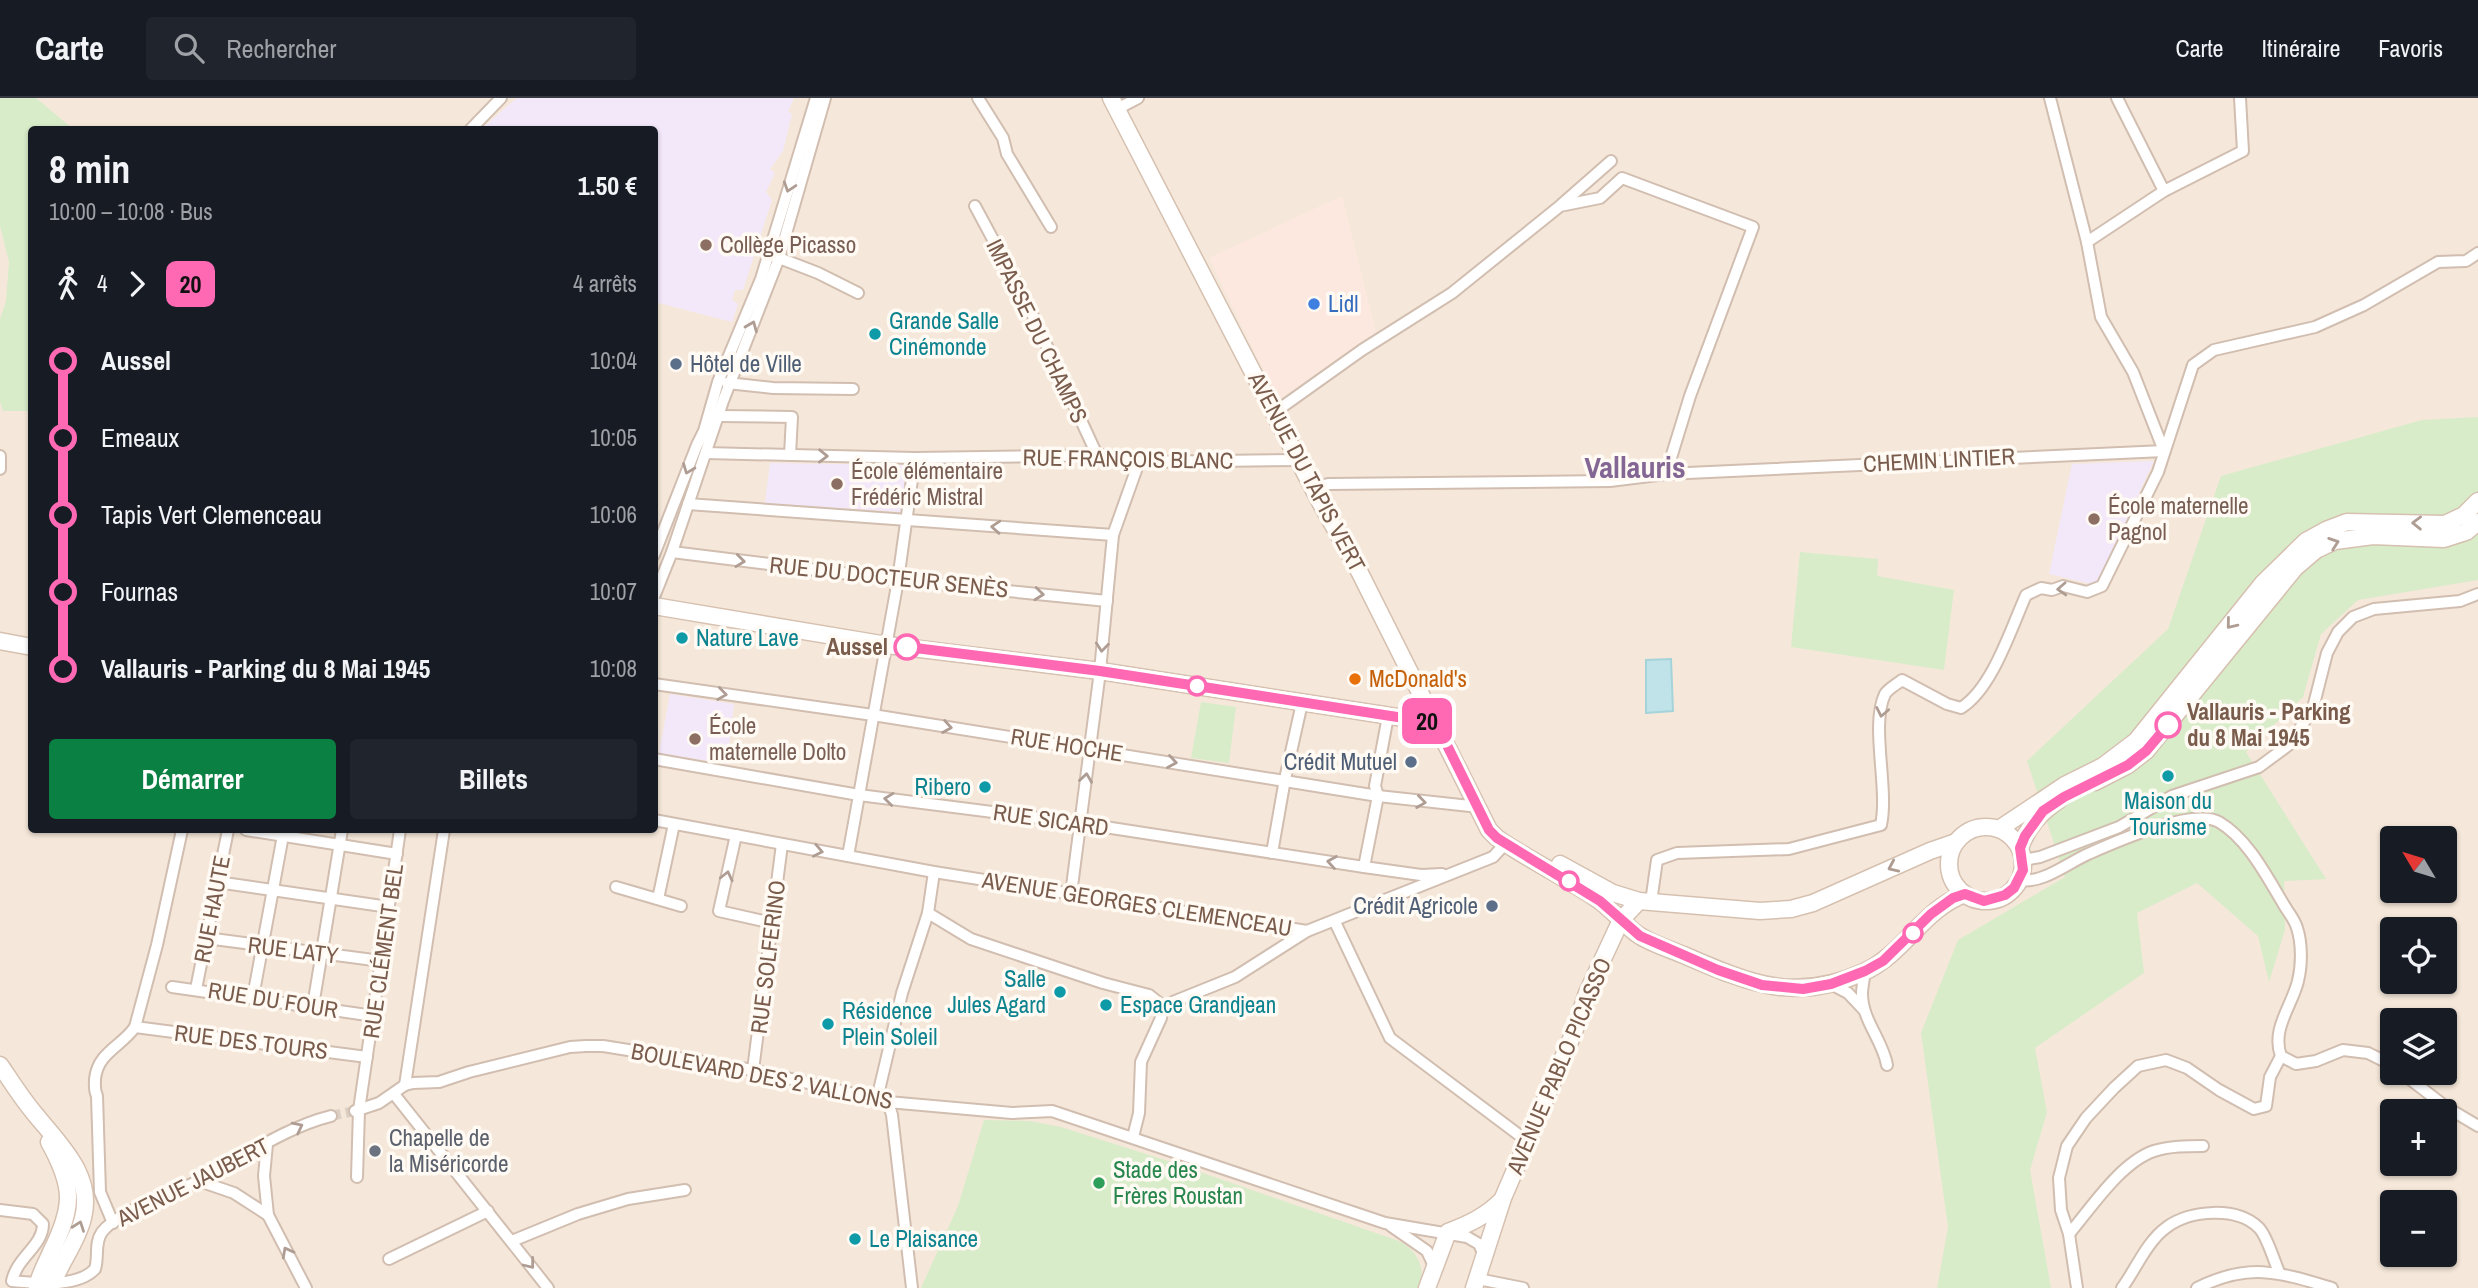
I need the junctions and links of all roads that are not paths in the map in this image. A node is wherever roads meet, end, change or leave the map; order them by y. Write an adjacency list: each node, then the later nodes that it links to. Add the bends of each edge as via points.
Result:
1 (501, 98): 10 (street)
2 (816, 98): 18 (street, one-way to 18)
3 (825, 98): 18 (street)
4 (978, 98): 15 (street)
5 (1138, 98): 9 (street)
6 (2050, 98): 16 (street)
7 (2117, 98): 12 (street)
8 (2240, 98): 12 (street, via 2243,151)
9 (1114, 104): 24 (main road, AVENUE DU TAPIS VERT)
10 (474, 126)
11 (1611, 161): 14 (street)
12 (2164, 191): 16 (street)
13 (975, 206): 29 (street, IMPASSE DU CHAMPS, via 1027,303)
14 (1560, 206): 24 (street, via 1451,293); 35 (street, via 1600,198 1622,178 1753,227)
15 (1051, 227)
16 (2087, 242): 26 (street, via 2101,317 2133,372)
17 (2478, 253): 26 (street, via 2466,261 2438,262 2315,327 2214,349 2193,365)
18 (774, 256): 19 (street); 20 (street); 21 (street, one-way to 18)
19 (858, 293)
20 (718, 382): 21 (street); 23 (street)
21 (731, 383): 22 (street); 23 (street)
22 (853, 389)
23 (716, 411): 25 (street); 28 (street, via 792,417)
24 (1275, 412): 32 (main road, AVENUE DU TAPIS VERT)
25 (706, 438): 27 (street); 38 (street, one-way to 38, via 697,445)
26 (2164, 451): 35 (street, CHEMIN LINTIER); 97 (street, one-way to 97, via 2102,586 2087,592 2063,586 2041,588 2026,595 1983,688 1971,702 1961,708 1947,704 1902,680 1885,693 1879,721 1885,809 1881,825 1789,849 1677,853 1657,860)
27 (706, 453): 28 (street, RUE FRANÇOIS BLANC); 39 (street)
28 (790, 455): 31 (street, RUE FRANÇOIS BLANC, one-way to 31)
29 (1097, 455): 31 (street, RUE FRANÇOIS BLANC); 33 (street, RUE FRANÇOIS BLANC)
30 (0, 456): 34 (street)
31 (915, 458): 40 (street)
32 (1299, 460): 33 (street, RUE FRANÇOIS BLANC); 36 (main road, AVENUE DU TAPIS VERT)
33 (1139, 461): 42 (street)
34 (0, 469)
35 (1666, 474): 36 (street, CHEMIN LINTIER, via 1610,481 1328,484)
36 (1313, 488): 59 (main road, AVENUE DU TAPIS VERT)
37 (2478, 501): 69 (main road, one-way to 69, via 2445,524 2347,522 2306,541 2263,583 2136,741)
38 (673, 507): 39 (street); 43 (street)
39 (687, 508): 40 (street); 45 (street)
40 (906, 520): 42 (street, one-way to 40); 46 (street)
41 (2478, 522): 84 (main road, one-way to 41, via 2033,822 2043,811 2146,751 2295,568 2316,550 2354,537 2444,539 2466,532)
42 (1113, 535): 49 (street)
43 (660, 539): 44 (street); 45 (street, RUE DU DOCTEUR SENÈS)
44 (658, 544)
45 (674, 548): 46 (street, RUE DU DOCTEUR SENÈS, one-way to 46); 47 (street)
46 (898, 580): 49 (street, RUE DU DOCTEUR SENÈS, one-way to 49); 52 (street)
47 (658, 587)
48 (2478, 594): 84 (street, via 2460,601 2374,609 2353,617 2327,653 2313,708 2290,744 2259,767 2172,796 2119,827 2040,857)
49 (1107, 601): 54 (street, one-way to 54)
50 (658, 607): 52 (main road)
51 (0, 641): 53 (main road)
52 (887, 645): 54 (main road); 57 (street)
53 (28, 646)
54 (1100, 671): 56 (main road); 60 (street)
55 (658, 685): 57 (street, RUE HOCHE, one-way to 57)
56 (1303, 703): 58 (main road); 62 (street)
57 (873, 715): 60 (street, RUE HOCHE, one-way to 60); 63 (street)
58 (1388, 716): 59 (main road); 64 (street, via 1375,786)
59 (1436, 723): 65 (main road, AVENUE DU TAPIS VERT)
60 (1090, 749): 62 (street, RUE HOCHE, one-way to 62); 67 (street, one-way to 60)
61 (658, 760): 63 (street, RUE SICARD)
62 (1285, 779): 64 (street, RUE HOCHE); 82 (street)
63 (859, 795): 67 (street, RUE SICARD, one-way to 63); 85 (street)
64 (1378, 796): 65 (street, RUE HOCHE, one-way to 65); 86 (street)
65 (1479, 807): 81 (main road, AVENUE DU TAPIS VERT, via 1489,830)
66 (658, 821): 68 (street, AVENUE GEORGES CLEMENCEAU)
67 (1079, 823): 82 (street, RUE SICARD); 93 (street)
68 (674, 824): 77 (street, AVENUE GEORGES CLEMENCEAU); 96 (street)
69 (1999, 829): 78 (main road, via 1980,827); 84 (main road, via 2011,836)
70 (181, 833): 118 (street)
71 (227, 833): 90 (street, RUE HAUTE)
72 (284, 833): 92 (street)
73 (289, 833): 79 (street)
74 (342, 833): 79 (street)
75 (400, 833): 83 (street, RUE CLÉMENT BEL)
76 (444, 833): 125 (street)
77 (736, 835): 80 (street, AVENUE GEORGES CLEMENCEAU); 103 (street, one-way to 77, via 719,911)
78 (1956, 842): 94 (main road, via 1949,870); 97 (main road, one-way to 97, via 1791,909)
79 (340, 844): 83 (street); 95 (street)
80 (782, 844): 85 (street, AVENUE GEORGES CLEMENCEAU, one-way to 85); 103 (street, RUE SOLFERINO)
81 (1505, 844): 88 (street, AVENUE GEORGES CLEMENCEAU, via 1493,857); 97 (main road, via 1556,861 1603,888); 101 (main road, via 1600,901)
82 (1272, 853): 86 (street, RUE SICARD, one-way to 82)
83 (397, 854): 99 (street, RUE CLÉMENT BEL)
84 (2021, 854): 89 (main road)
85 (848, 856): 87 (street, AVENUE GEORGES CLEMENCEAU)
86 (1364, 867): 88 (street, RUE SICARD, via 1421,875)
87 (934, 872): 93 (street, AVENUE GEORGES CLEMENCEAU); 100 (street)
88 (1448, 873): 102 (street, AVENUE GEORGES CLEMENCEAU)
89 (2020, 880): 94 (main road, via 1995,900); 119 (street, via 2038,879 2089,853 2181,820 2216,820 2241,841 2297,927 2299,979 2278,1029)
90 (217, 882): 92 (street); 105 (street, RUE HAUTE)
91 (616, 887): 96 (street)
92 (273, 890): 95 (street); 106 (street)
93 (1070, 894): 104 (street, AVENUE GEORGES CLEMENCEAU)
94 (1965, 894): 109 (main road, via 1941,906 1883,961)
95 (331, 898): 99 (street); 107 (street)
96 (658, 899): 98 (street)
97 (1645, 902): 101 (main road, AVENUE PABLO PICASSO)
98 (681, 906)
99 (389, 907): 108 (street, RUE CLÉMENT BEL)
100 (928, 913): 115 (street, via 971,939 1149,995); 128 (street, via 902,993)
101 (1621, 920): 110 (main road, via 1640,936 1762,985 1803,989); 133 (main road, AVENUE PABLO PICASSO)
102 (1335, 922): 104 (street, AVENUE GEORGES CLEMENCEAU); 133 (street, via 1390,1038)
103 (772, 923): 124 (street, RUE SOLFERINO)
104 (1307, 932): 115 (street, via 1235,977)
105 (206, 938): 106 (street, RUE LATY); 112 (street, RUE HAUTE)
106 (263, 946): 107 (street, RUE LATY); 113 (street)
107 (322, 953): 108 (street, RUE LATY); 114 (street)
108 (381, 961): 117 (street, RUE CLÉMENT BEL)
109 (1865, 971): 110 (main road); 116 (street)
110 (1831, 984): 116 (street)
111 (172, 987): 112 (street, RUE DU FOUR)
112 (196, 989): 113 (street, RUE DU FOUR)
113 (253, 997): 114 (street, RUE DU FOUR)
114 (313, 1006): 117 (street, RUE DU FOUR)
115 (1163, 1006): 132 (street, via 1141,1062)
116 (1864, 1010): 123 (street)
117 (374, 1016): 120 (street, RUE CLÉMENT BEL)
118 (135, 1027): 120 (street, RUE DES TOURS); 143 (street, via 104,1056 94,1090 100,1192)
119 (2281, 1056): 121 (street, via 2296,1064 2343,1051); 146 (street, via 2270,1077 2266,1106 2254,1110 2166,1060 2138,1066 2086,1118 2067,1146 2059,1178 2061,1210)
120 (367, 1057): 129 (street, RUE CLÉMENT BEL)
121 (2380, 1059)
122 (0, 1065): 153 (main road, via 33,1112 67,1183 65,1225)
123 (1887, 1065)
124 (753, 1070): 125 (street, BOULEVARD DES 2 VALLONS, via 586,1046 439,1082); 128 (street, BOULEVARD DES 2 VALLONS)
125 (405, 1085): 127 (street)
126 (2418, 1085): 131 (street)
127 (394, 1094): 129 (street); 141 (street)
128 (883, 1100): 132 (street, BOULEVARD DES 2 VALLONS, via 1012,1113 1052,1111); 157 (street, via 892,1115)
129 (357, 1111): 136 (street, RUE CLÉMENT BEL)
130 (331, 1116): 134 (street, AVENUE JAUBERT, one-way to 130, via 308,1122)
131 (2478, 1126)
132 (1133, 1137): 144 (street, BOULEVARD DES 2 VALLONS)
133 (1527, 1141): 139 (main road, AVENUE PABLO PICASSO)
134 (267, 1144): 137 (street, AVENUE JAUBERT); 142 (street)
135 (2203, 1146): 146 (street, via 2154,1152 2135,1161)
136 (357, 1177)
137 (199, 1181): 142 (street, via 234,1193); 143 (street, AVENUE JAUBERT)
138 (685, 1191): 147 (street, via 628,1199)
139 (1503, 1198): 145 (main road, via 1474,1222); 148 (main road, AVENUE PABLO PICASSO)
140 (0, 1210): 152 (street, via 33,1214 43,1224 43,1233)
141 (488, 1211): 147 (street); 149 (street)
142 (268, 1215): 155 (street, one-way to 142)
143 (113, 1223): 153 (street, AVENUE JAUBERT, via 100,1236 91,1274)
144 (1385, 1223): 145 (street); 150 (street, via 1427,1251)
145 (1448, 1232): 148 (street, via 1479,1244); 150 (main road)
146 (2069, 1234): 160 (street)
147 (512, 1241): 156 (street, one-way to 156)
148 (1485, 1257): 154 (main road, AVENUE PABLO PICASSO)
149 (389, 1259)
150 (1435, 1268): 158 (main road)
151 (2279, 1272): 161 (street, via 2260,1228 2240,1217 2193,1215 2166,1227); 162 (street, via 2244,1272); 163 (street)
152 (6, 1281): 153 (street)
153 (45, 1284)
154 (1476, 1284): 159 (street)
155 (306, 1288)
156 (548, 1288)
157 (912, 1288)
158 (1427, 1288)
159 (1523, 1288)
160 (2077, 1288)
161 (2122, 1288)
162 (2197, 1288)
163 (2332, 1288)

